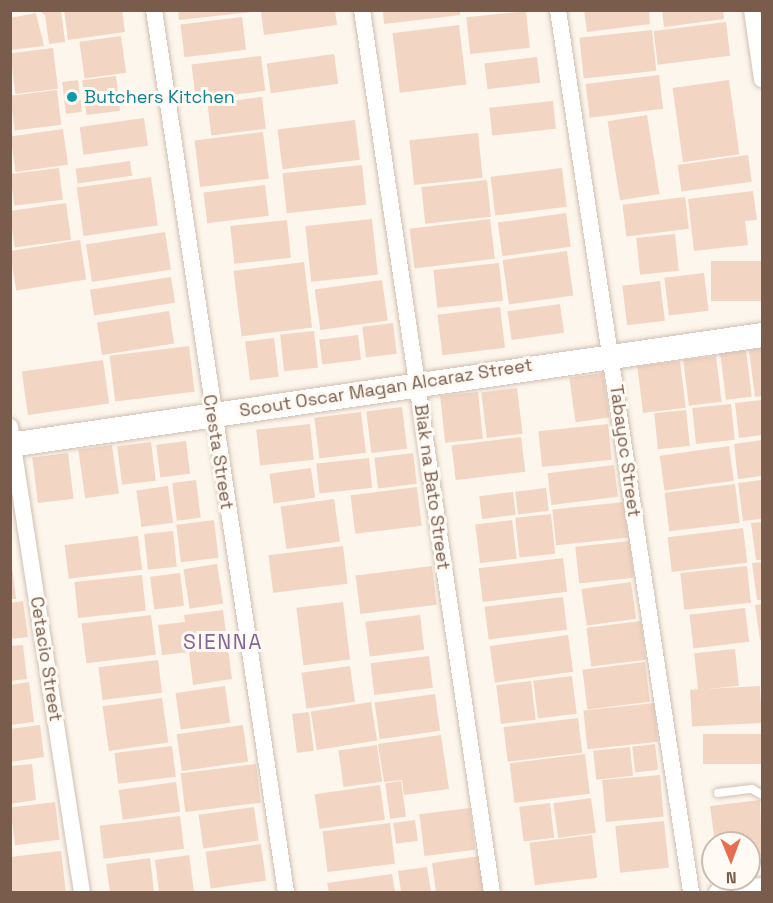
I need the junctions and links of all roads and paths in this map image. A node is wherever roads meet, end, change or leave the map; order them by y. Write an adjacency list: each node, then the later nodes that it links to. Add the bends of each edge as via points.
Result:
1 (154, 10): 9 (street, Cresta Street)
2 (362, 10): 8 (street, Biak na Bato Street)
3 (558, 10): 7 (street, Tabayoc Street)
4 (752, 10): 5 (street)
5 (762, 79)
6 (762, 335): 7 (street, Scout Oscar Magan Alcaraz Street)
7 (611, 355): 8 (street, Scout Oscar Magan Alcaraz Street); 17 (street, Tabayoc Street)
8 (417, 382): 9 (street, Scout Oscar Magan Alcaraz Street); 16 (street, Biak na Bato Street)
9 (213, 414): 10 (street, Scout Oscar Magan Alcaraz Street); 15 (street, Cresta Street)
10 (11, 438): 14 (street, Cetacio Street)
11 (718, 793): 12 (lane, via 752,789)
12 (762, 795)
13 (762, 886): 18 (street)
14 (82, 892)
15 (286, 892)
16 (492, 892)
17 (691, 892)
18 (717, 892)

